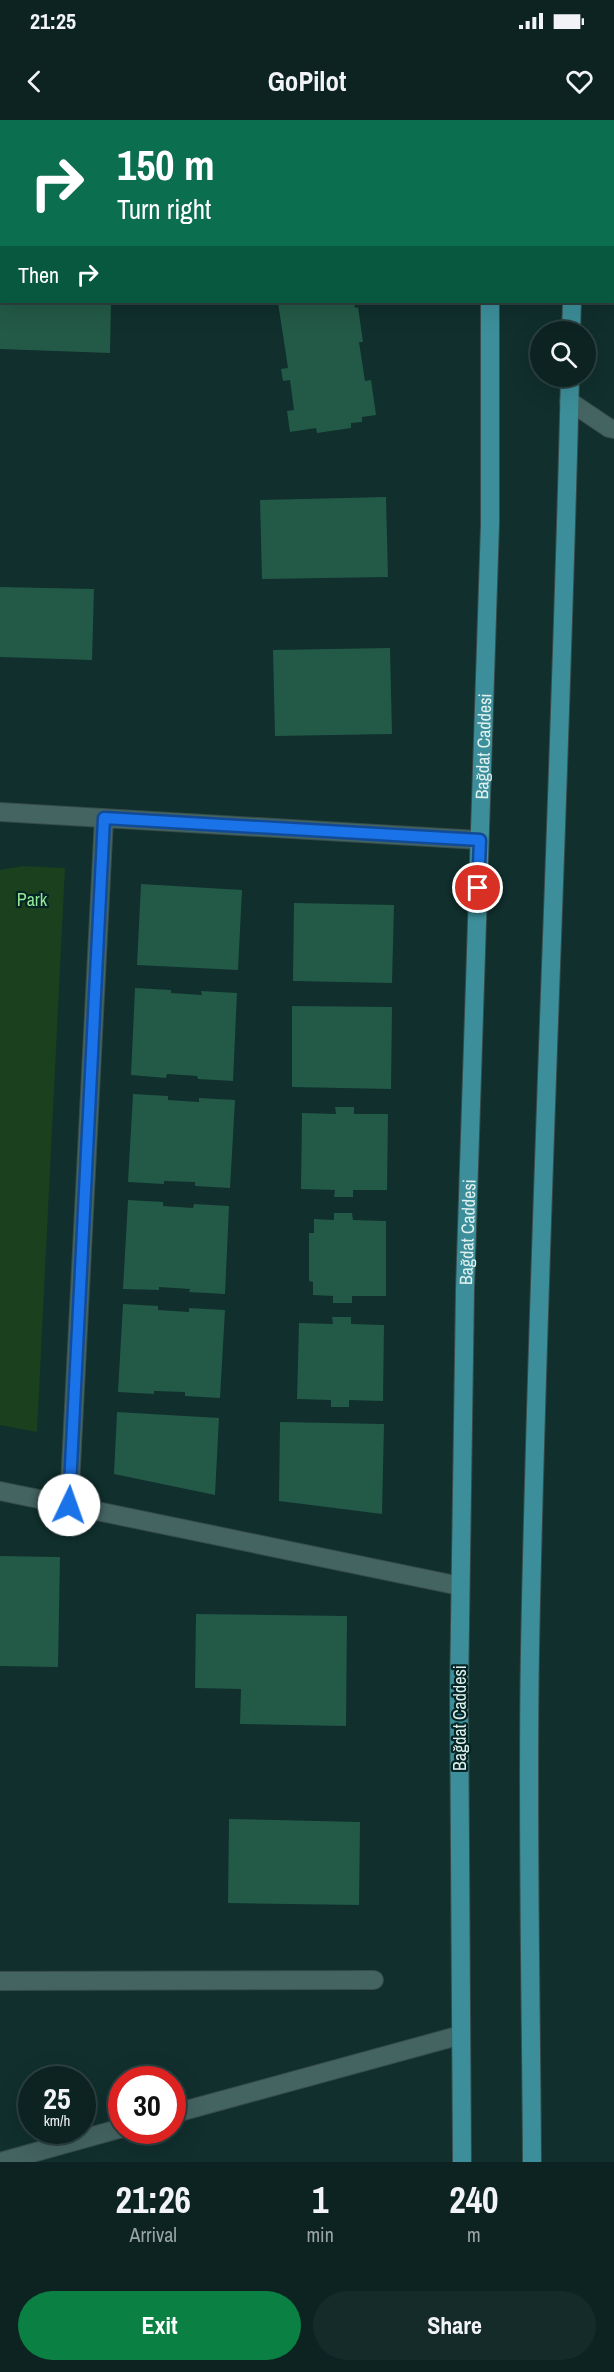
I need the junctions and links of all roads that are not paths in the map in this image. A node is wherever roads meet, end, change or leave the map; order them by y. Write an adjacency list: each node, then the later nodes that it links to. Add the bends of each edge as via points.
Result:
1 (490, 303): 9 (main road, Bağdat Caddesi, via 490,524)
2 (572, 303): 3 (main road)
3 (571, 321)
4 (570, 387): 5 (main road)
5 (569, 401): 6 (street); 20 (main road, via 530,1655)
6 (614, 429)
7 (0, 812): 8 (street)
8 (104, 818): 9 (street); 11 (street)
9 (480, 840): 12 (main road, Bağdat Caddesi)
10 (0, 1491): 11 (street)
11 (69, 1505): 12 (street)
12 (460, 1587): 15 (main road, Bağdat Caddesi)
13 (374, 1980): 14 (street)
14 (0, 1981)
15 (461, 2035): 16 (street); 19 (main road, Bağdat Caddesi)
16 (186, 2110)
17 (108, 2132): 18 (street)
18 (0, 2162)
19 (462, 2162)
20 (532, 2162)

